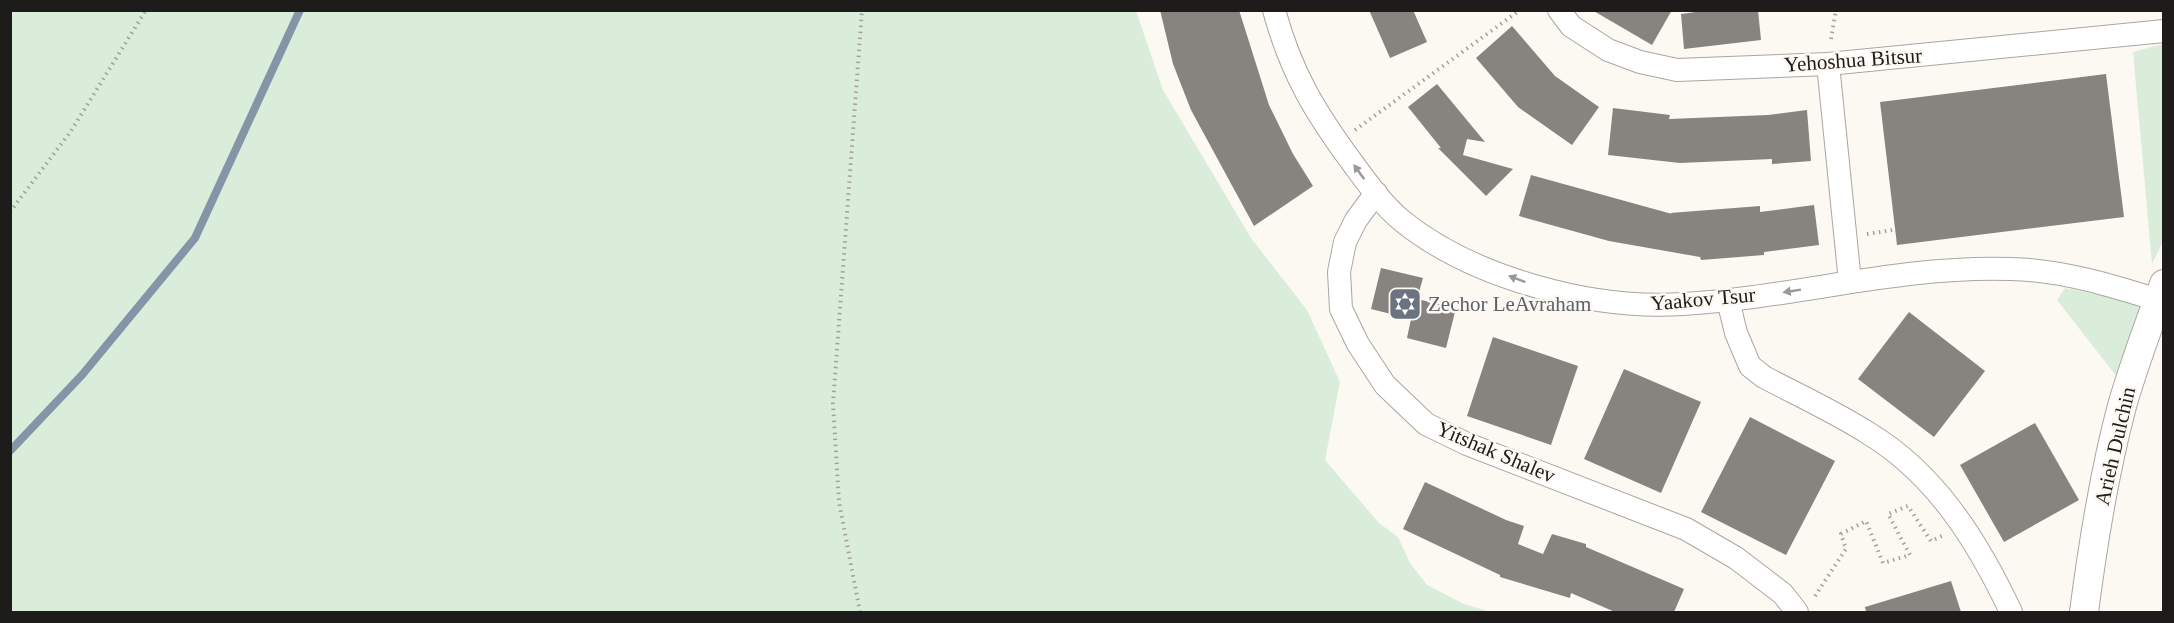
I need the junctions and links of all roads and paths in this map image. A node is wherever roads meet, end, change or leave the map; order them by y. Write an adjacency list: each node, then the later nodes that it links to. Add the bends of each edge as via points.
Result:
1 (146, 10): 10 (path, via 71,131)
2 (861, 10): 16 (path, via 833,404 839,502)
3 (1274, 10): 8 (street, Yaakov Tsur, via 1283,45 1306,96)
4 (1520, 10): 8 (path)
5 (1559, 10): 7 (street, Yehoshua Bitsur, via 1571,26 1608,50 1640,63 1677,70)
6 (2163, 31): 7 (street, Yehoshua Bitsur)
7 (1828, 64): 11 (street)
8 (1337, 143): 9 (street, Yaakov Tsur, one-way to 8)
9 (1376, 193): 13 (street, Yaakov Tsur, one-way to 9, via 1634,305 1530,284 1440,247 1400,219); 15 (street, Yitshak Shalev, via 1345,242 1339,272 1341,309 1385,385 1426,424 1467,444 1686,529 1736,558)
10 (10, 212)
11 (1850, 282): 12 (street, Yaakov Tsur, via 1966,268 2014,268); 13 (street, Yaakov Tsur, one-way to 13)
12 (2161, 292): 18 (street, Arieh Dulchin, via 2122,406 2103,487)
13 (1728, 300): 14 (street, via 1750,366 1869,433 1907,462)
14 (1964, 526): 15 (path, via 1931,541 1908,506 1888,514 1910,555 1883,563 1866,521 1841,534 1846,549); 17 (street)
15 (1804, 608)
16 (860, 612)
17 (2011, 612)
18 (2084, 612)

